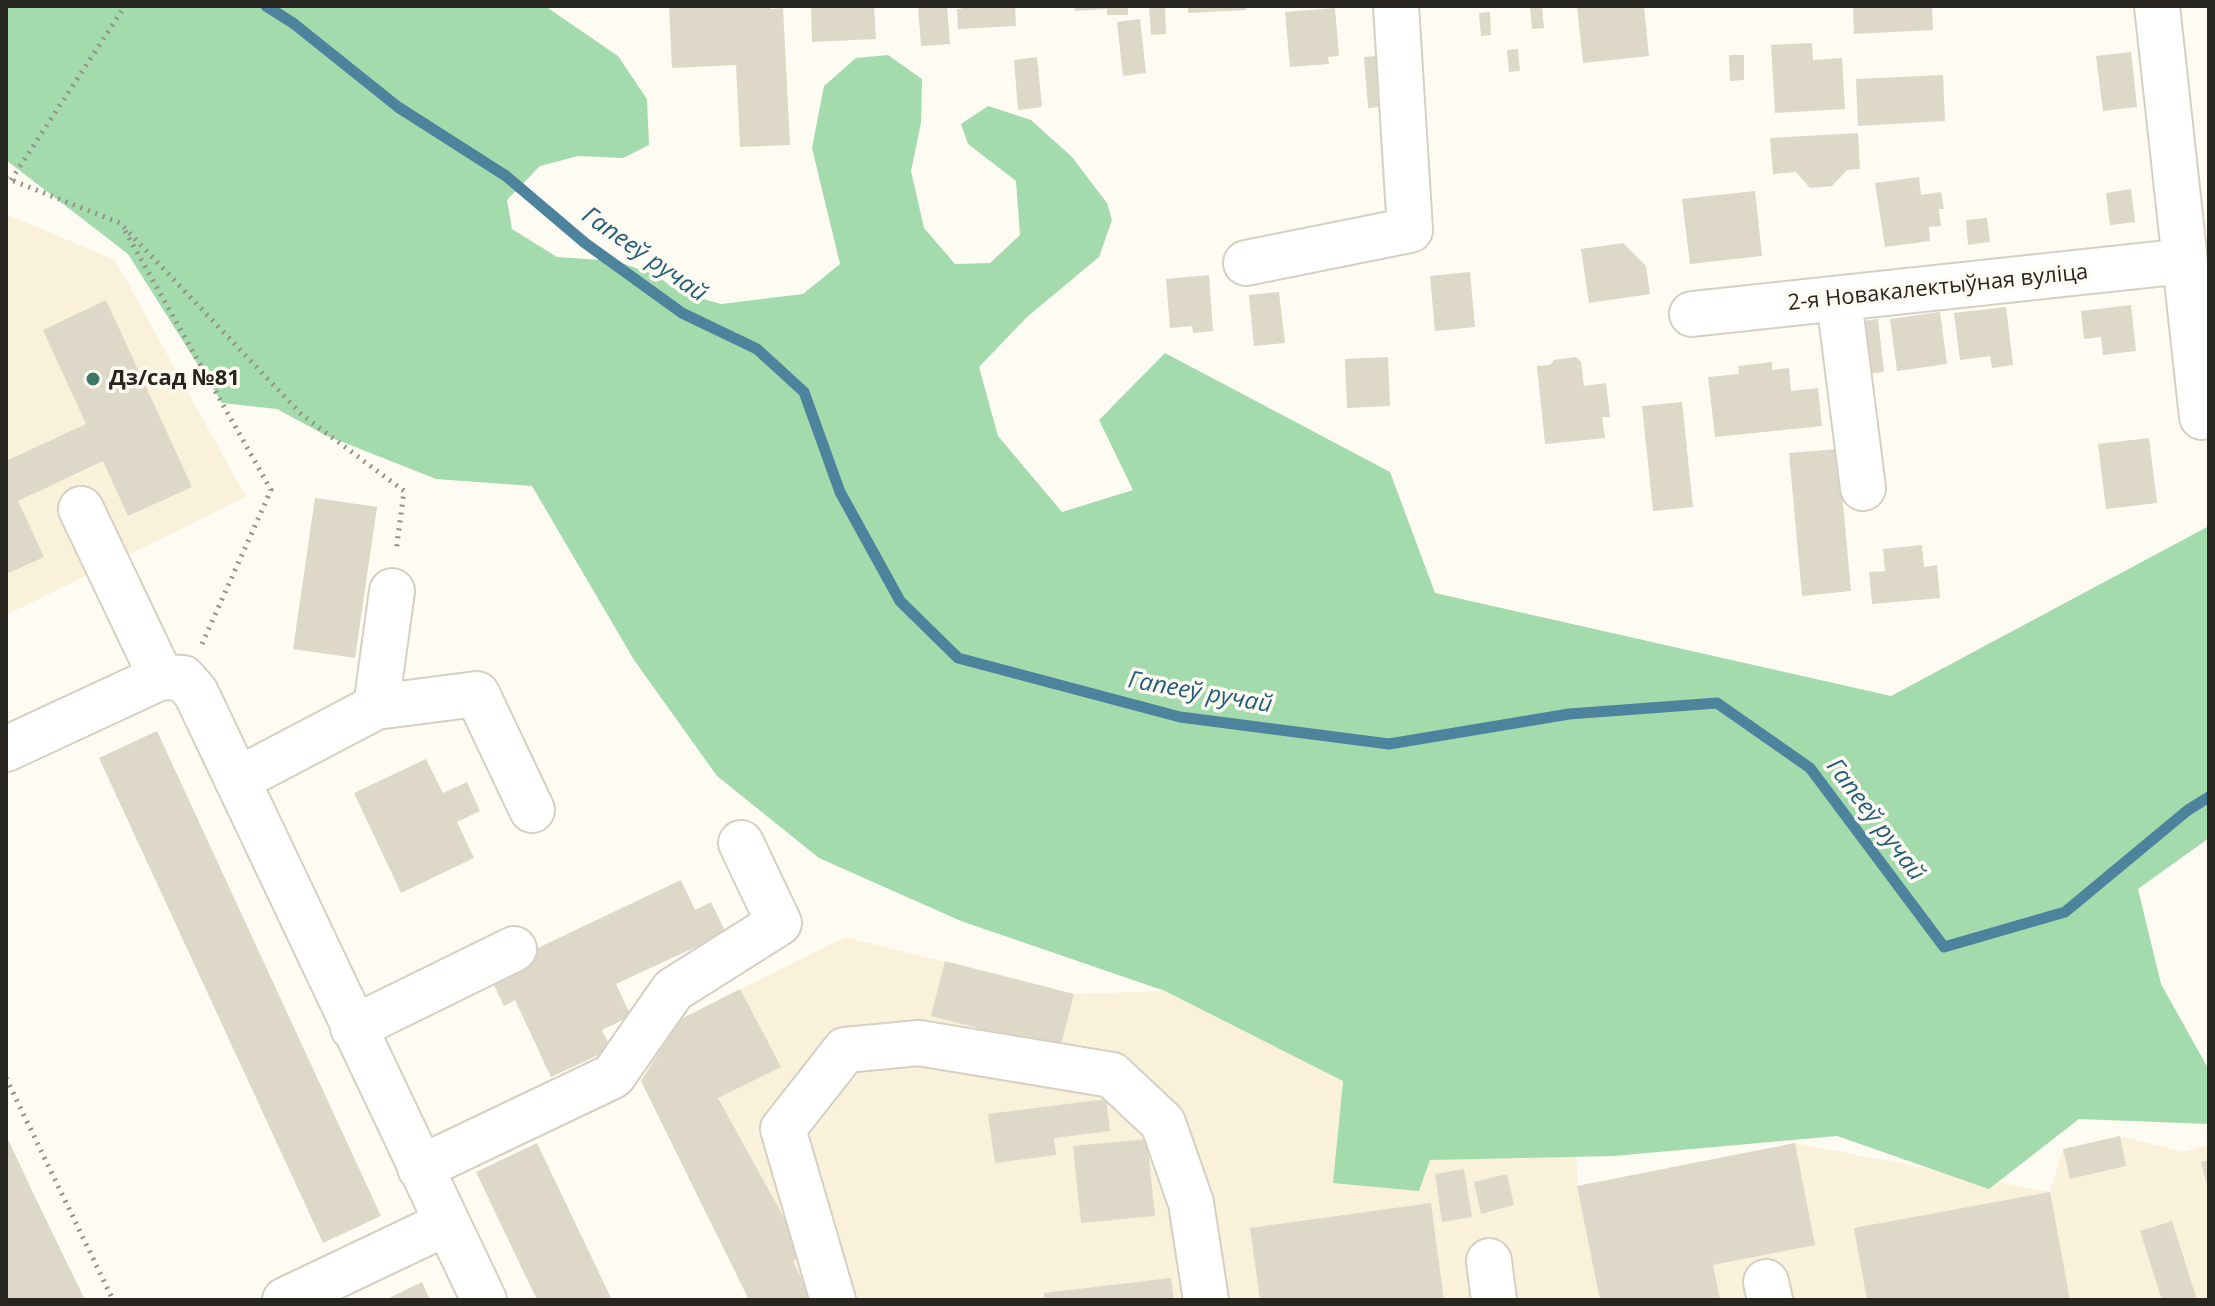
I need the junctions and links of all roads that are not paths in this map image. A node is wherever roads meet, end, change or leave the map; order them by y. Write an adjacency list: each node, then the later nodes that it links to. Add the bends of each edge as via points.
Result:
1 (1396, 6): 4 (street, via 1410,230)
2 (2157, 6): 3 (street)
3 (2185, 261): 5 (street, 2-я Новакалектыўная вуліца); 7 (street)
4 (1246, 263)
5 (1839, 300): 6 (street, 2-я Новакалектыўная вуліца); 8 (street)
6 (1692, 314)
7 (2202, 417)
8 (1863, 488)
9 (81, 509): 11 (street)
10 (392, 591): 12 (street)
11 (173, 680): 13 (street); 14 (street, via 196,693)
12 (376, 707): 14 (street); 15 (street, via 477,694)
13 (6, 749)
14 (237, 780): 18 (street)
15 (532, 810)
16 (741, 843): 19 (street, via 779,923 673,990 613,1076)
17 (514, 949): 18 (street)
18 (353, 1028): 19 (street)
19 (420, 1168): 20 (street)
20 (447, 1223): 21 (street); 22 (street)
21 (285, 1300)
22 (484, 1300)
23 (833, 1300): 24 (street, via 783,1129 845,1050 919,1043 1112,1075 1163,1123 1191,1203)
24 (1206, 1300)

